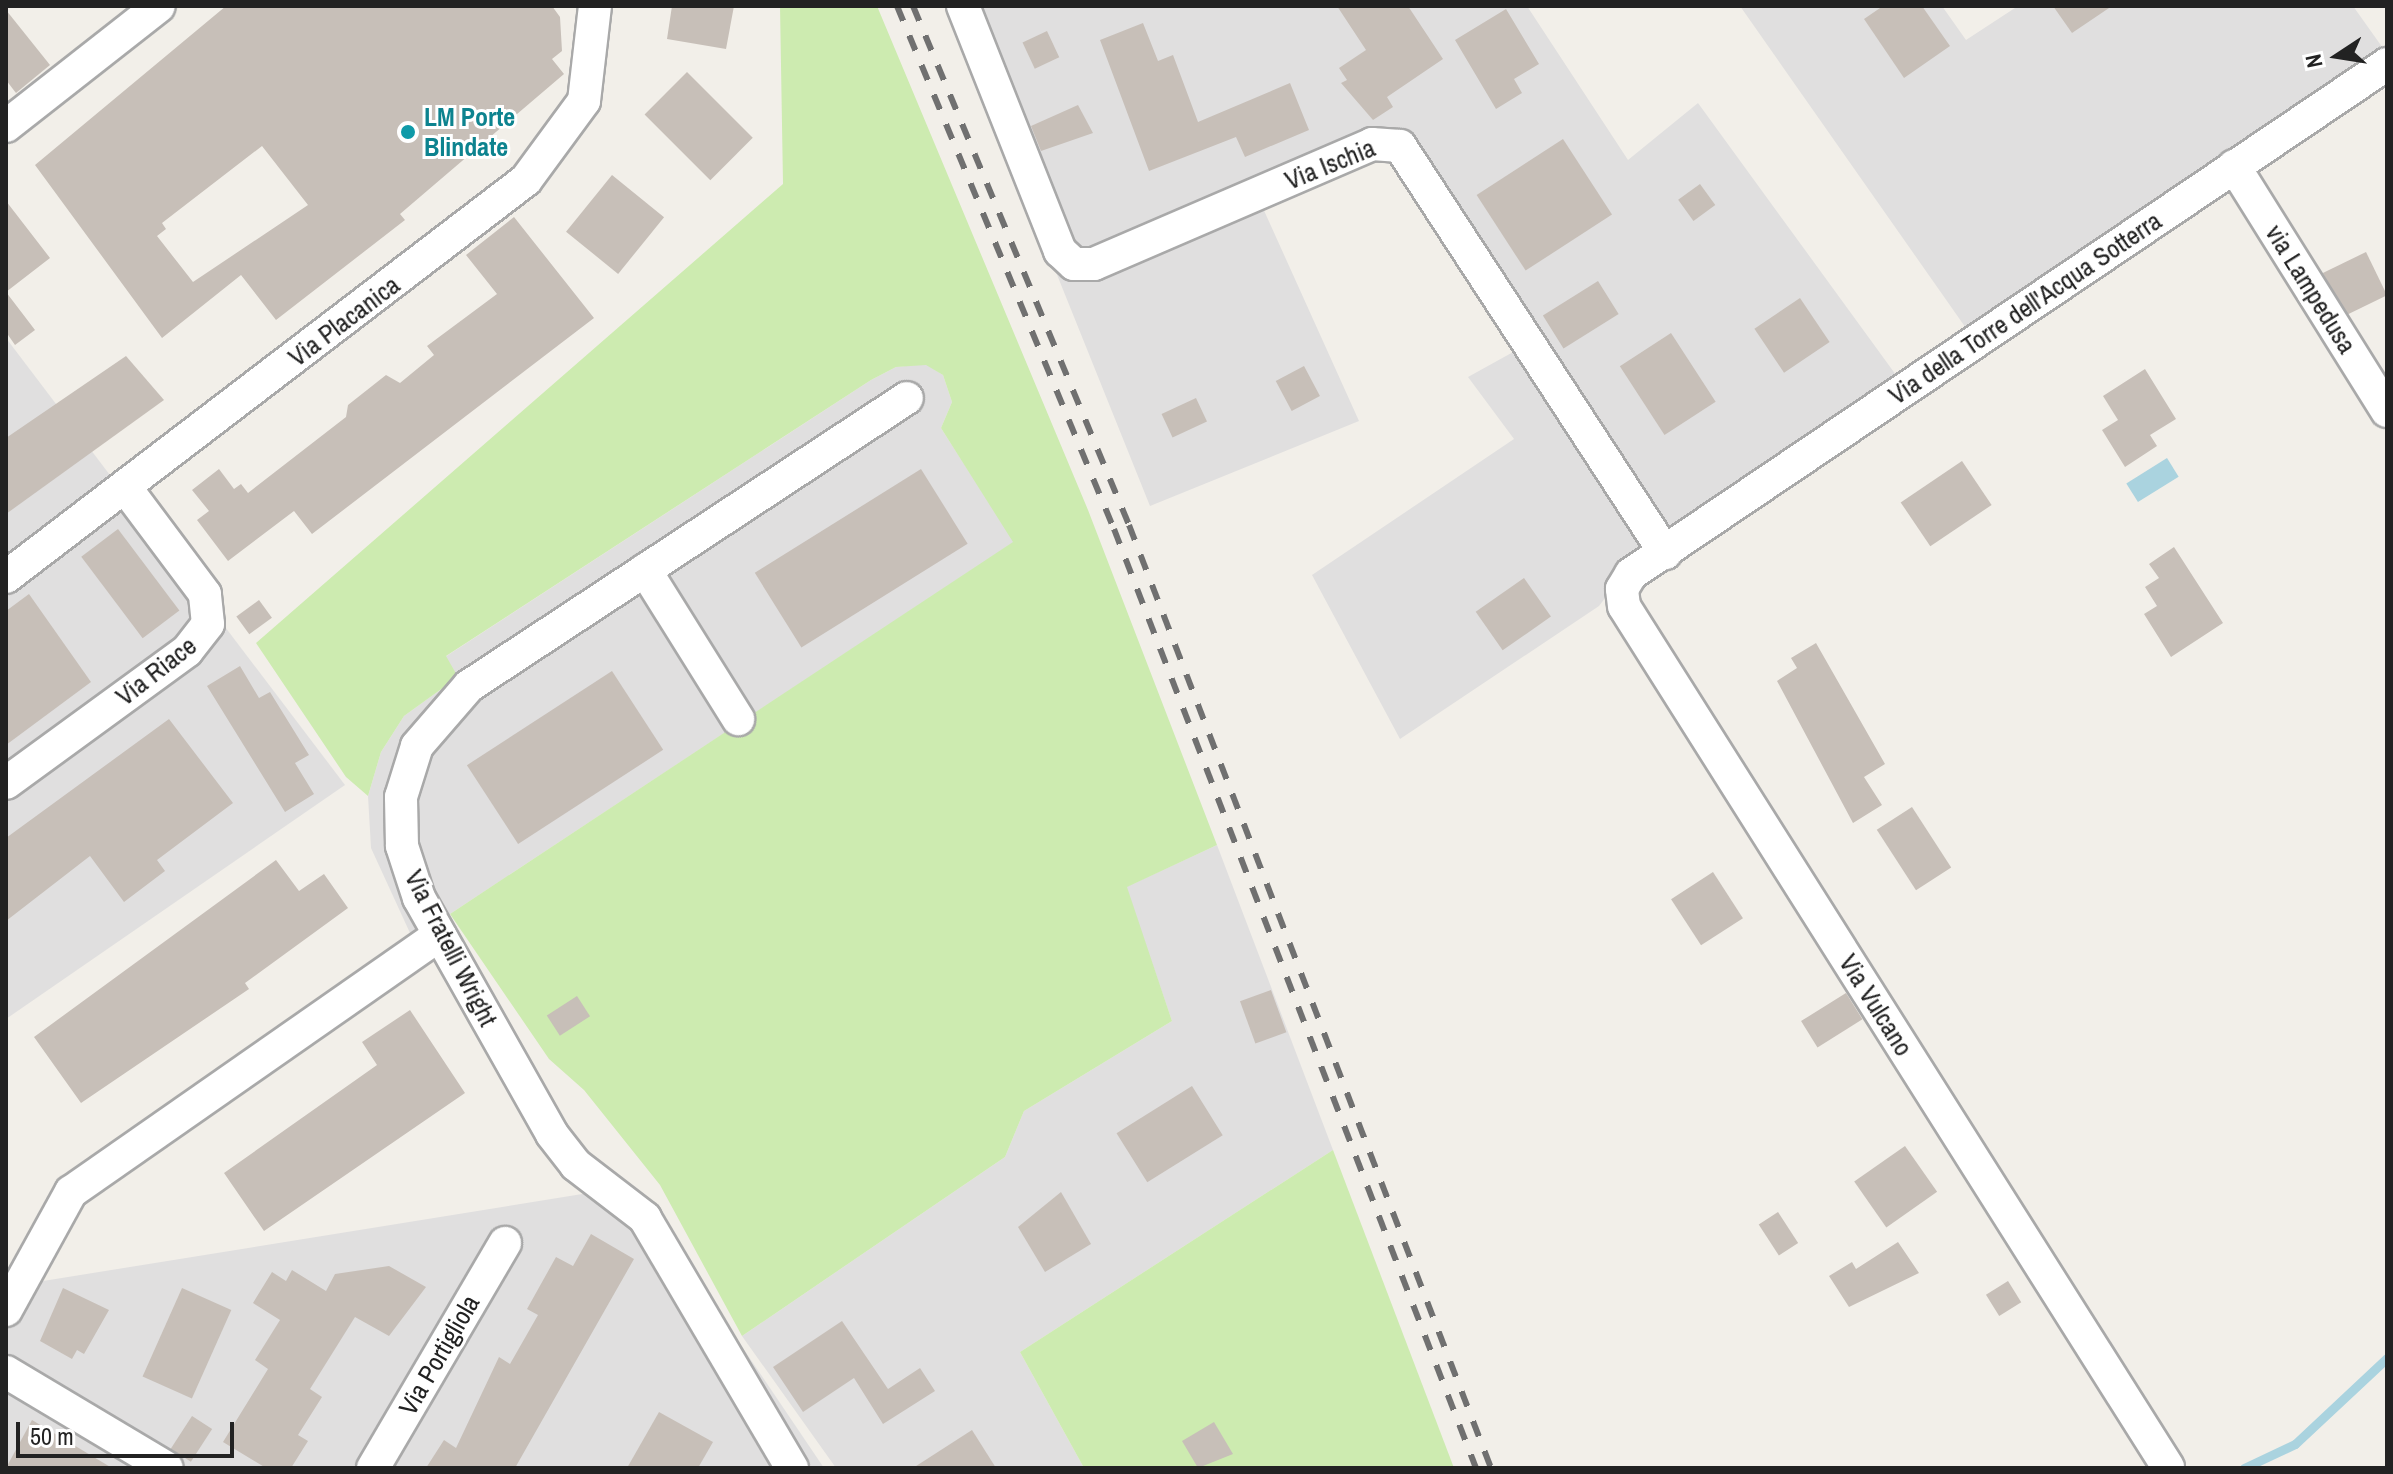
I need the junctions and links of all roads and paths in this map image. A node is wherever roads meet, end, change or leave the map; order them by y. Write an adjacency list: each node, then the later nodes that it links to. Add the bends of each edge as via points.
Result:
1 (159, 6): 5 (street)
2 (595, 6): 9 (street, Via Placanica, via 584,101 526,180)
3 (963, 6): 10 (street, Via Ischia, via 1060,251 1074,264 1094,264 1372,144 1400,146)
4 (2387, 64): 6 (street, Via della Torre dell'Acqua Sotterra)
5 (6, 126)
6 (2234, 166): 8 (street, via Lampedusa); 10 (street, Via della Torre dell'Acqua Sotterra)
7 (907, 398): 11 (street, Via Fratelli Wright)
8 (2387, 411)
9 (125, 487): 12 (street, Via Placanica); 14 (street, Via Riace, via 205,594 208,624 187,651)
10 (1665, 553): 19 (street, Via Vulcano, via 1626,581 1624,606)
11 (645, 570): 13 (street); 15 (street, Via Fratelli Wright, via 469,686 417,746 404,776 401,833 413,885)
12 (6, 577)
13 (738, 719)
14 (6, 783)
15 (439, 935): 17 (street, via 71,1192); 22 (street, Via Fratelli Wright, via 557,1142 645,1218)
16 (505, 1243): 21 (street, Via Portigliola)
17 (11, 1301)
18 (6, 1372): 20 (street)
19 (2168, 1467)
20 (167, 1468)
21 (373, 1468)
22 (792, 1468)

